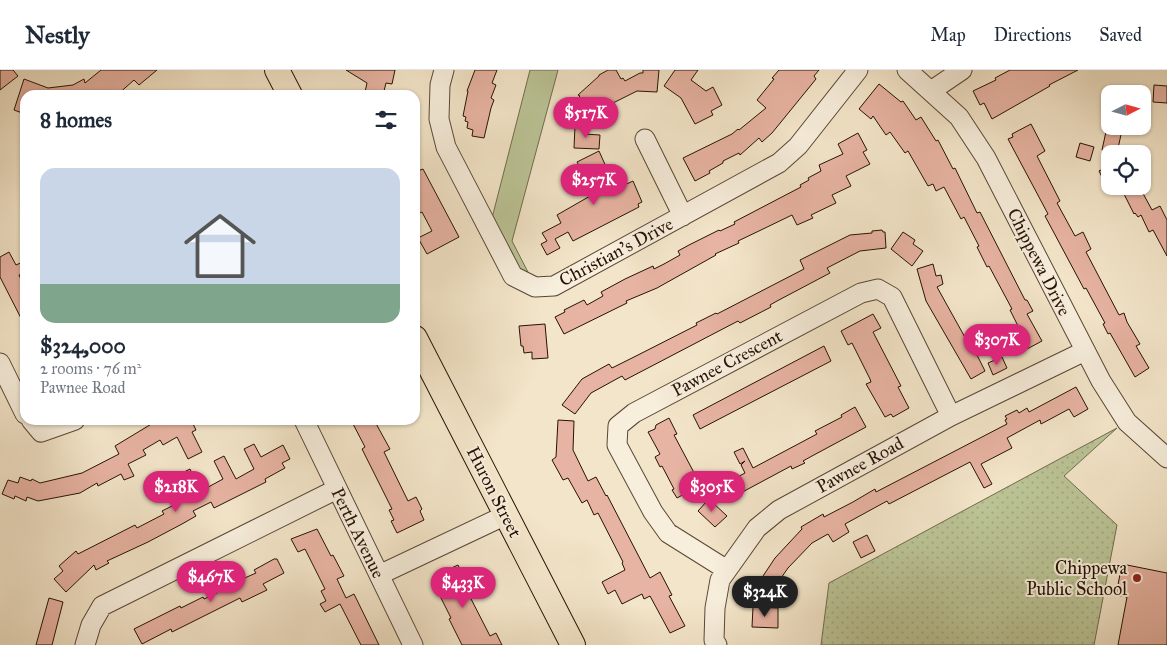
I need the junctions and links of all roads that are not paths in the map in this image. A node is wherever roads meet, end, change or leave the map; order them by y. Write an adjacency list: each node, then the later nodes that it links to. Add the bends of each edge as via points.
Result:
1 (277, 70): 6 (main road)
2 (444, 70): 9 (street, Christian's Drive, via 439,119 446,147 513,276 535,287 554,286)
3 (858, 70): 9 (street, Christian's Drive, via 798,146 779,163)
4 (907, 70): 7 (street, Chippewa Drive)
5 (962, 70): 7 (street)
6 (287, 90)
7 (931, 91): 11 (street, Chippewa Drive, via 959,116 986,158)
8 (645, 139): 9 (street)
9 (683, 216)
10 (420, 348): 20 (main road, Huron Street)
11 (1084, 351): 14 (street, Pawnee Road); 18 (street, Chippewa Drive, via 1127,422)
12 (0, 364): 13 (street)
13 (20, 404)
14 (951, 416): 21 (street, Pawnee Road, via 779,510 757,528); 21 (street, Pawnee Crescent, via 892,297 878,289 861,293 634,412 618,426 617,445 653,512 668,533)
15 (35, 425): 16 (street, via 41,432)
16 (61, 425)
17 (306, 425): 19 (street, Perth Avenue)
18 (1167, 458)
19 (337, 489): 22 (street, Perth Avenue); 24 (street, via 102,606 91,625)
20 (506, 515): 22 (street); 26 (main road, Huron Street)
21 (727, 570): 23 (street, Pawnee Road, via 720,580)
22 (379, 575): 25 (street, Perth Avenue)
23 (712, 643)
24 (86, 645)
25 (414, 645)
26 (573, 645)

